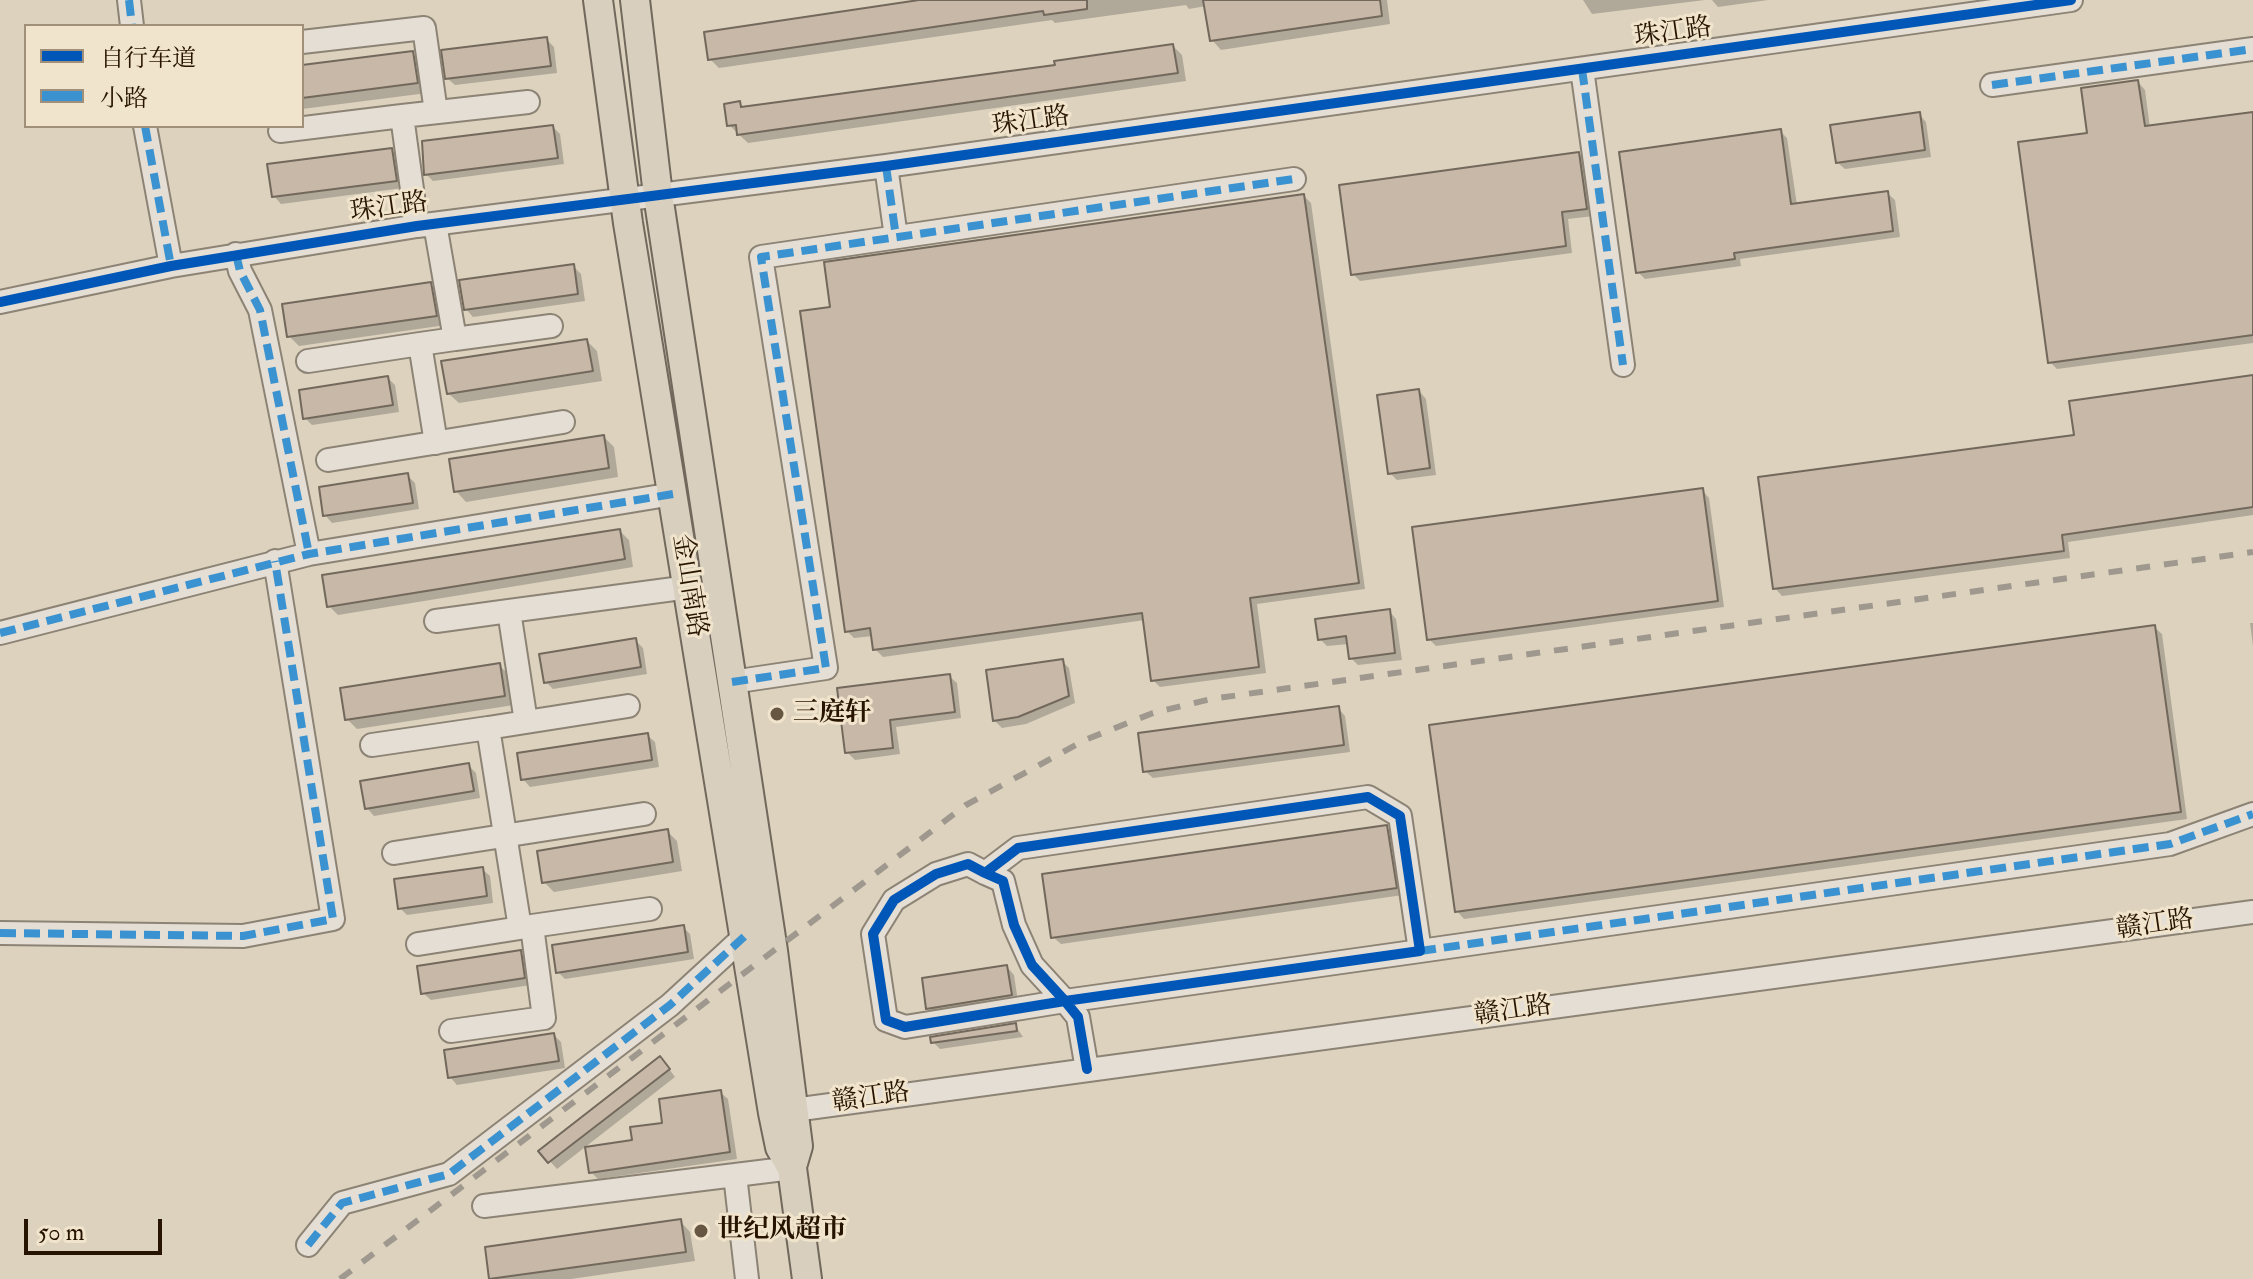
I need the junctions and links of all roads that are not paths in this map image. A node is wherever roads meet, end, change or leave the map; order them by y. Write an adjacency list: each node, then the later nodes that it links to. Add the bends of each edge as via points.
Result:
1 (129, 0): 5 (street)
2 (598, 0): 18 (main road, 金山南路)
3 (635, 0): 17 (main road, 金山南路)
4 (2071, 0): 8 (street, 珠江路)
5 (132, 24)
6 (304, 42): 11 (street, via 424,28)
7 (2253, 49): 9 (street)
8 (1582, 69): 15 (street, 珠江路); 28 (street)
9 (1992, 85)
10 (528, 102): 11 (street)
11 (436, 112): 12 (street)
12 (402, 116): 14 (street); 19 (street)
13 (145, 128): 22 (street)
14 (280, 131)
15 (886, 166): 17 (street, 珠江路); 20 (street)
16 (1294, 179): 20 (street)
17 (658, 195): 18 (street, 珠江路); 39 (main road, 金山南路)
18 (626, 199): 19 (street, 珠江路); 32 (main road, 金山南路)
19 (426, 225): 21 (street, 珠江路); 25 (street)
20 (896, 237): 39 (street, via 761,257 826,668)
21 (236, 254): 22 (street, 珠江路); 33 (street, via 260,310)
22 (171, 266): 23 (street, 珠江路)
23 (0, 302)
24 (551, 326): 25 (street)
25 (455, 339): 26 (street)
26 (420, 344): 27 (street); 30 (street)
27 (308, 361)
28 (1623, 365)
29 (563, 422): 30 (street)
30 (436, 443): 31 (street)
31 (328, 460)
32 (673, 494): 33 (street); 35 (main road, 金山南路)
33 (309, 554): 34 (street)
34 (275, 561): 38 (street); 52 (street, via 333,919 243,936)
35 (689, 587): 36 (street); 53 (main road, 金山南路)
36 (509, 611): 37 (street); 41 (street)
37 (436, 621)
38 (0, 633)
39 (732, 682): 59 (main road, 金山南路)
40 (628, 706): 41 (street)
41 (526, 722): 42 (street)
42 (488, 728): 43 (street); 46 (street)
43 (372, 745)
44 (644, 814): 46 (street)
45 (2253, 814): 55 (street, via 2170,844)
46 (505, 836): 47 (street); 51 (street)
47 (394, 853)
48 (985, 873): 55 (street, via 1018,848 1368,797 1400,816); 56 (street, via 1003,881 1032,965); 56 (street, via 968,864 957,867 894,900 873,934 886,1020 905,1027)
49 (650, 909): 51 (street)
50 (2253, 912): 58 (street, 赣江路)
51 (526, 927): 54 (street); 57 (street, via 544,1018)
52 (0, 933)
53 (746, 935): 59 (main road, 金山南路); 63 (street, via 670,1005 449,1174 342,1203)
54 (418, 944)
55 (1420, 951): 56 (street)
56 (1065, 1001): 58 (street, via 1078,1017)
57 (451, 1031)
58 (1087, 1069): 59 (street, 赣江路)
59 (784, 1111): 60 (main road, 金山南路, via 798,1146)
60 (792, 1168): 61 (street); 65 (main road, 金山南路)
61 (735, 1175): 62 (street); 64 (street)
62 (484, 1206)
63 (308, 1245)
64 (747, 1279)
65 (807, 1279)

